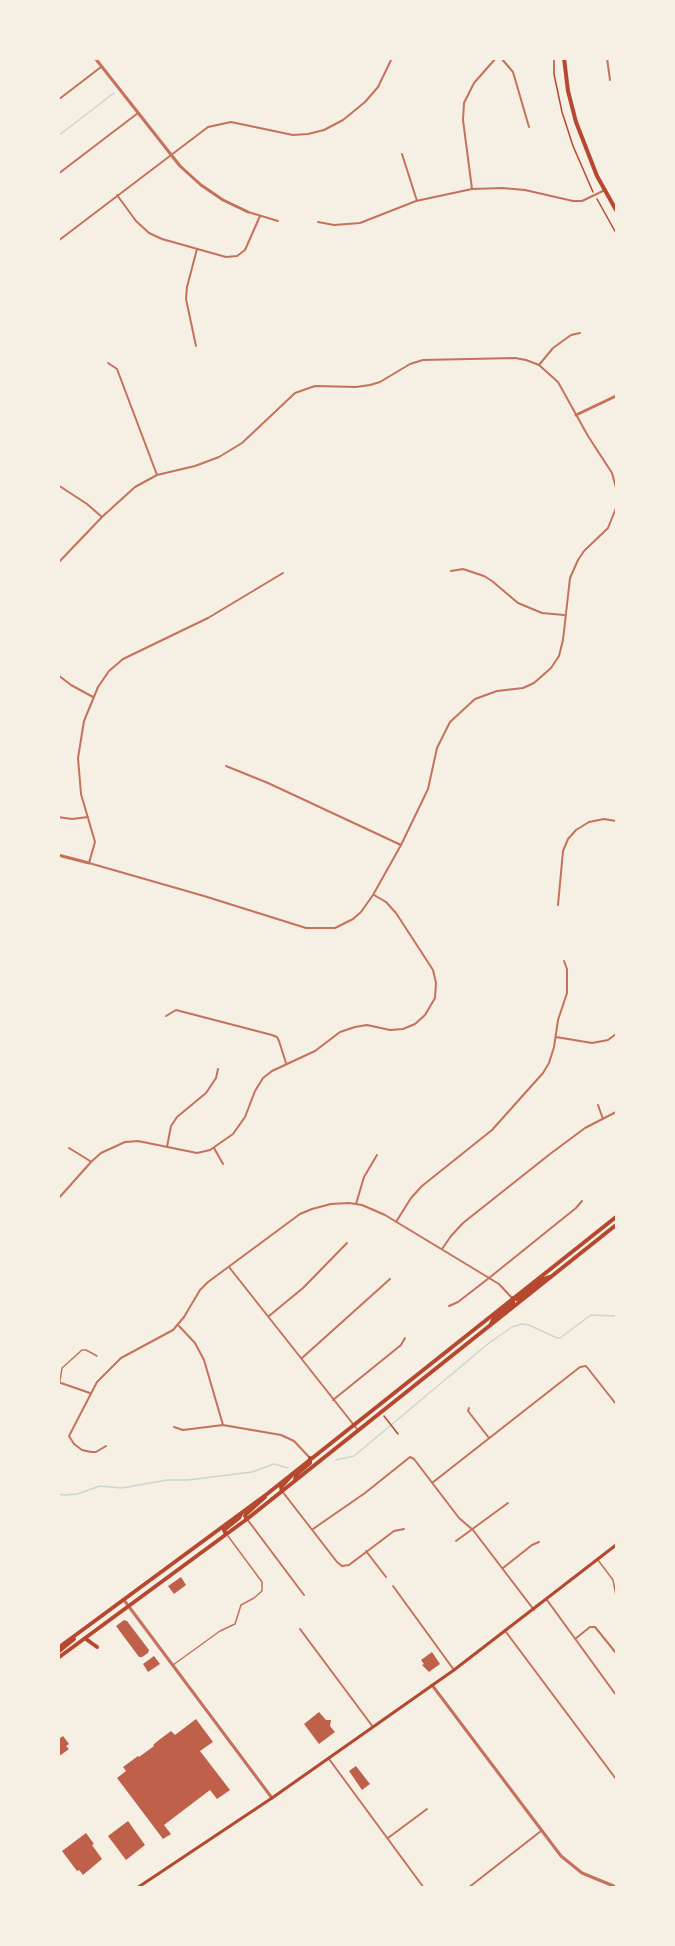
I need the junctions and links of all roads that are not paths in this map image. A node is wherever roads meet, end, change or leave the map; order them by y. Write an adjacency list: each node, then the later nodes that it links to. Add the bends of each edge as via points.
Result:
1 (95, 58): 6 (street)
2 (392, 58): 12 (street, via 378,87 365,102 324,130 292,135 240,123 217,124)
3 (499, 58): 10 (street, via 513,72); 14 (street, via 474,83 464,104 462,120)
4 (564, 58): 15 (main road, via 576,122)
5 (607, 58): 7 (street)
6 (102, 67): 8 (street); 9 (street)
7 (610, 80)
8 (58, 100)
9 (138, 113): 12 (street); 13 (street)
10 (529, 127)
11 (402, 154): 17 (street)
12 (170, 155): 16 (street); 19 (street, via 201,185)
13 (58, 174)
14 (472, 189): 15 (street, via 525,190 573,201); 17 (street)
15 (605, 190): 18 (main road)
16 (117, 195): 23 (street); 24 (street, via 149,233)
17 (417, 201): 22 (street, via 360,222)
18 (616, 210)
19 (248, 212): 20 (street)
20 (260, 216): 21 (street); 24 (street, via 248,246 237,256)
21 (279, 221)
22 (318, 222)
23 (58, 241)
24 (197, 249): 26 (street, via 186,299)
25 (580, 333): 28 (street, via 553,348)
26 (196, 346)
27 (108, 363): 31 (street, via 117,369)
28 (539, 365): 30 (street, via 558,382); 31 (street, via 515,358 423,360 370,385 305,389 290,397 242,443 219,457)
29 (616, 396): 30 (street)
30 (576, 415): 33 (street, via 612,473)
31 (157, 476): 35 (street, via 135,487)
32 (58, 485): 35 (street)
33 (616, 488)
34 (616, 508): 39 (street, via 608,528 578,560 570,578)
35 (102, 518): 36 (street)
36 (58, 562)
37 (451, 571): 39 (street, via 463,569 484,576 518,603)
38 (283, 573): 41 (street, via 208,618 123,659 109,671)
39 (564, 615): 46 (street, via 559,656 546,673 523,688 474,699 450,722 437,748 428,789)
40 (58, 675): 41 (street)
41 (93, 697): 44 (street, via 84,721 78,758)
42 (226, 766): 46 (street)
43 (58, 817): 44 (street)
44 (88, 818): 48 (street, via 95,842)
45 (616, 821): 51 (street, via 589,822 568,839 563,851)
46 (401, 845): 50 (street)
47 (58, 855): 48 (street)
48 (89, 863): 50 (street, via 306,928 344,925 361,912)
49 (616, 880): 52 (street)
50 (373, 895): 57 (street, via 396,913 433,970 435,998 415,1024 397,1030 355,1027)
51 (558, 905)
52 (616, 905)
53 (564, 961): 56 (street, via 568,985)
54 (166, 1016): 57 (street, via 176,1010 277,1037)
55 (616, 1034): 56 (street, via 592,1043)
56 (556, 1037): 72 (street, via 543,1073 492,1130 422,1186)
57 (286, 1064): 64 (street, via 263,1078 245,1117)
58 (218, 1069): 62 (street, via 206,1093 171,1126)
59 (597, 1105): 61 (street)
60 (616, 1112): 61 (street)
61 (603, 1119): 75 (street, via 567,1141 463,1223)
62 (167, 1147): 64 (street, via 197,1153); 66 (street, via 125,1142)
63 (69, 1148): 66 (street)
64 (214, 1148): 67 (street)
65 (377, 1155): 70 (street, via 364,1177)
66 (91, 1162): 68 (street)
67 (223, 1164)
68 (58, 1199)
69 (582, 1201): 78 (street)
70 (356, 1204): 72 (street); 76 (street, via 331,1204 300,1214)
71 (616, 1217): 80 (main road)
72 (396, 1222): 75 (street)
73 (616, 1225): 77 (main road)
74 (346, 1243): 82 (street, via 303,1288)
75 (442, 1249): 78 (street)
76 (229, 1267): 82 (street); 83 (street, via 200,1290)
77 (551, 1277): 80 (main road); 84 (main road)
78 (489, 1278): 80 (street); 81 (street)
79 (390, 1279): 87 (street)
80 (513, 1298): 84 (main road, via 513,1303); 93 (main road)
81 (449, 1306)
82 (269, 1316): 87 (street)
83 (178, 1325): 89 (street, via 121,1358); 94 (street, via 204,1360)
84 (490, 1325): 96 (main road)
85 (405, 1338): 90 (street, via 401,1346)
86 (97, 1356): 88 (lane, via 82,1350 62,1368)
87 (302, 1358): 90 (street)
88 (59, 1382): 89 (street)
89 (90, 1393): 98 (street, via 69,1436 74,1444 89,1452)
90 (333, 1400): 93 (street)
91 (616, 1404): 97 (street, via 586,1366 580,1367)
92 (468, 1408): 97 (street)
93 (353, 1424): 96 (street); 99 (main road)
94 (224, 1425): 95 (street); 99 (street, via 281,1435 294,1441)
95 (174, 1428)
96 (357, 1430): 101 (main road)
97 (489, 1438): 102 (street)
98 (106, 1446)
99 (310, 1458): 100 (main road); 101 (main road, via 311,1462)
100 (297, 1469): 103 (main road, via 281,1487); 104 (main road)
101 (295, 1480): 103 (main road)
102 (432, 1483): 108 (street, via 410,1457); 110 (street)
103 (282, 1491): 107 (main road); 108 (street)
104 (267, 1494): 106 (main road); 107 (main road, via 245,1515)
105 (508, 1503): 110 (street)
106 (241, 1513): 111 (main road, via 224,1530); 122 (main road)
107 (247, 1519): 111 (main road); 120 (street)
108 (313, 1529): 115 (street, via 342,1566)
109 (404, 1529): 115 (street, via 394,1531)
110 (473, 1530): 112 (street); 117 (street)
111 (226, 1534): 124 (main road); 134 (lane, via 262,1582 262,1591 241,1605 235,1624)
112 (456, 1541)
113 (539, 1542): 117 (street)
114 (616, 1545): 116 (main road)
115 (366, 1551): 118 (street)
116 (598, 1560): 121 (lane, via 613,1580); 123 (main road)
117 (503, 1568): 125 (street)
118 (386, 1577)
119 (393, 1586): 135 (street)
120 (303, 1595)
121 (616, 1596)
122 (124, 1600): 124 (street); 131 (main road)
123 (547, 1600): 125 (main road); 129 (street)
124 (129, 1606): 128 (main road); 134 (street)
125 (534, 1610): 127 (main road)
126 (300, 1629): 138 (street)
127 (506, 1632): 135 (main road); 140 (street)
128 (85, 1639): 130 (main road); 133 (main road)
129 (575, 1639): 132 (street, via 595,1627); 137 (street)
130 (97, 1647)
131 (58, 1650)
132 (616, 1653)
133 (58, 1658)
134 (172, 1665): 141 (street)
135 (454, 1670): 136 (main road)
136 (432, 1685): 138 (main road); 143 (street)
137 (616, 1695)
138 (373, 1727): 139 (main road)
139 (329, 1759): 141 (main road); 144 (street)
140 (616, 1779)
141 (272, 1798): 145 (main road)
142 (427, 1809): 144 (street)
143 (541, 1831): 147 (street); 148 (street, via 573,1867)
144 (388, 1838): 146 (street)
145 (137, 1887)
146 (424, 1887)
147 (468, 1887)
148 (616, 1887)

